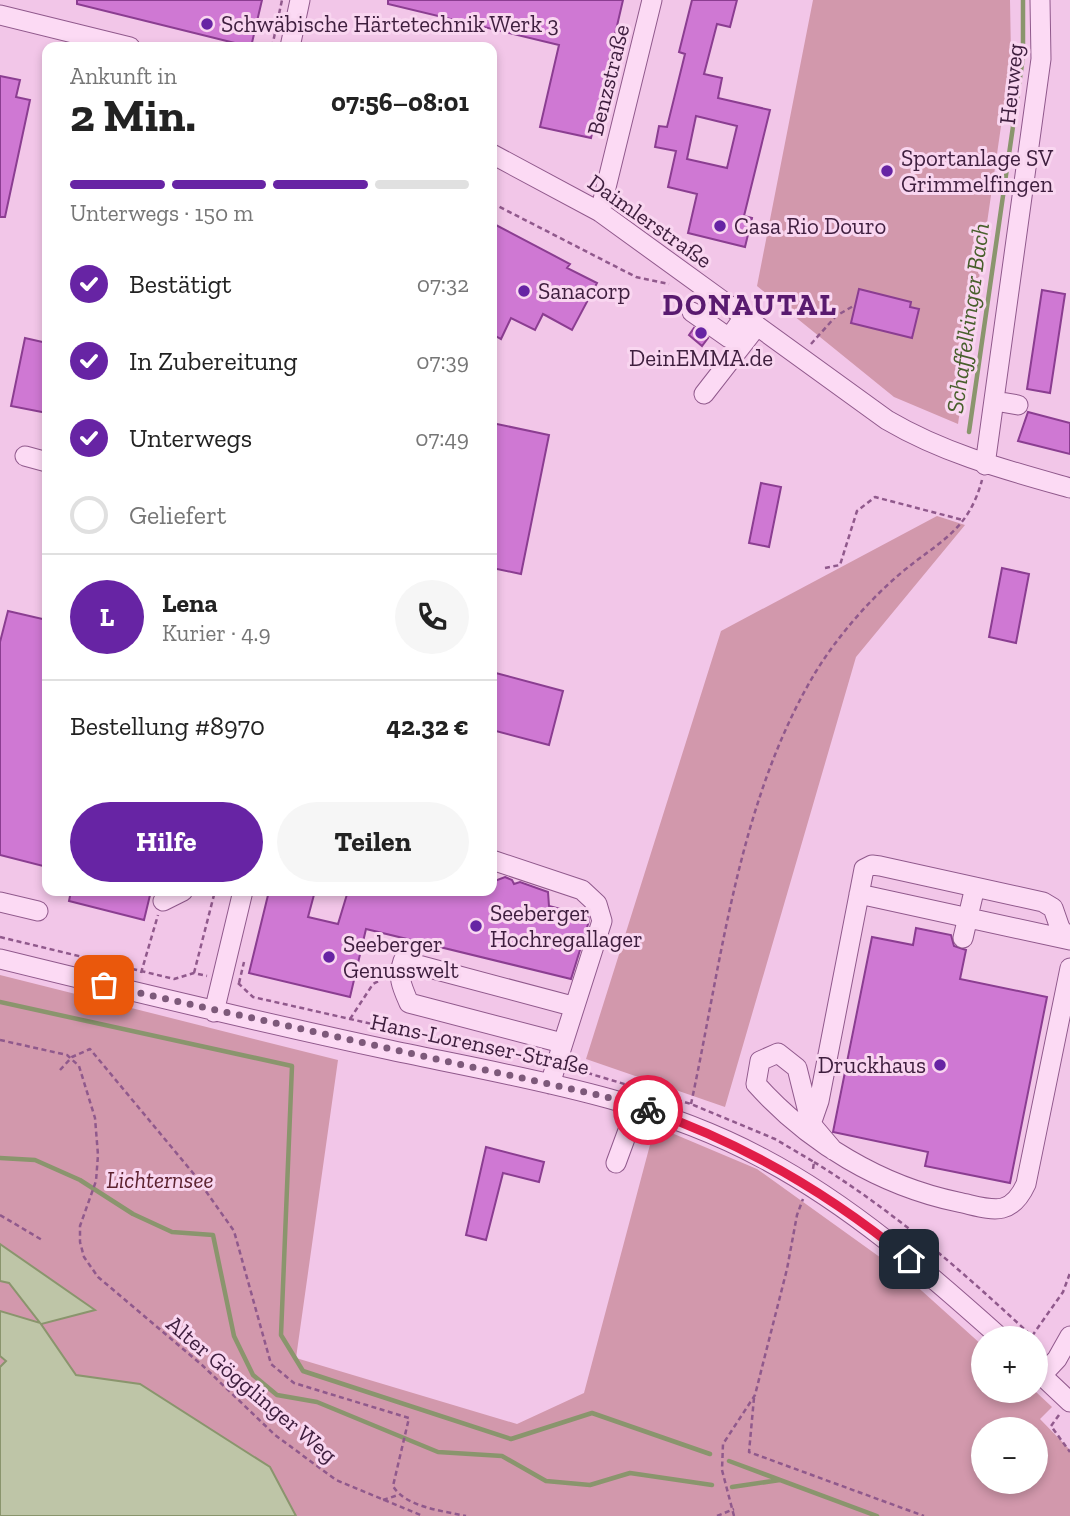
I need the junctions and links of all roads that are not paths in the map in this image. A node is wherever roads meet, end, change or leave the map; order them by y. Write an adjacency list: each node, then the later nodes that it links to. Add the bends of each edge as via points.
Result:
1 (300, 0): 6 (street)
2 (652, 0): 8 (street, Benzstraße)
3 (1040, 0): 12 (street, Heuweg, via 1041,59)
4 (0, 15): 5 (street)
5 (110, 42)
6 (291, 42)
7 (497, 157): 8 (street, Daimlerstraße)
8 (600, 212): 10 (street, Daimlerstraße)
9 (692, 312): 10 (street, via 729,338)
10 (750, 321): 11 (street); 16 (street, Daimlerstraße, via 887,420)
11 (704, 394)
12 (995, 401): 13 (street); 16 (street, Heuweg)
13 (1018, 405)
14 (25, 456): 15 (street)
15 (42, 461)
16 (984, 472): 17 (street, Daimlerstraße)
17 (1070, 488)
18 (497, 862): 31 (street, via 582,890 597,904 602,921 581,994)
19 (975, 887): 20 (street, via 872,865 864,869); 26 (street); 28 (street, via 1043,902 1053,908)
20 (859, 894): 26 (street); 36 (street)
21 (173, 896): 23 (street)
22 (242, 896): 32 (street)
23 (163, 901)
24 (0, 902): 25 (street)
25 (38, 911)
26 (968, 918): 27 (street); 28 (street)
27 (962, 938)
28 (1070, 939)
29 (0, 959): 32 (street, Hans-Lorenser-Straße)
30 (1070, 968): 37 (street, via 1026,1184 1018,1202 1006,1209 986,1208 940,1198 888,1182)
31 (572, 1006): 33 (street); 33 (street, via 403,961 399,972 409,1003)
32 (215, 1012): 34 (street, Hans-Lorenser-Straße)
33 (562, 1043): 34 (street)
34 (550, 1084): 35 (street, Hans-Lorenser-Straße)
35 (637, 1106): 38 (street); 39 (street, Hans-Lorenser-Straße, via 720,1138 809,1185 860,1219)
36 (811, 1124): 37 (street); 37 (street, via 797,1068 778,1053 760,1061 756,1084)
37 (833, 1150)
38 (616, 1163)
39 (987, 1326)
40 (1070, 1336): 41 (street)
41 (1048, 1366)
42 (1048, 1381): 43 (street)
43 (1070, 1402)

